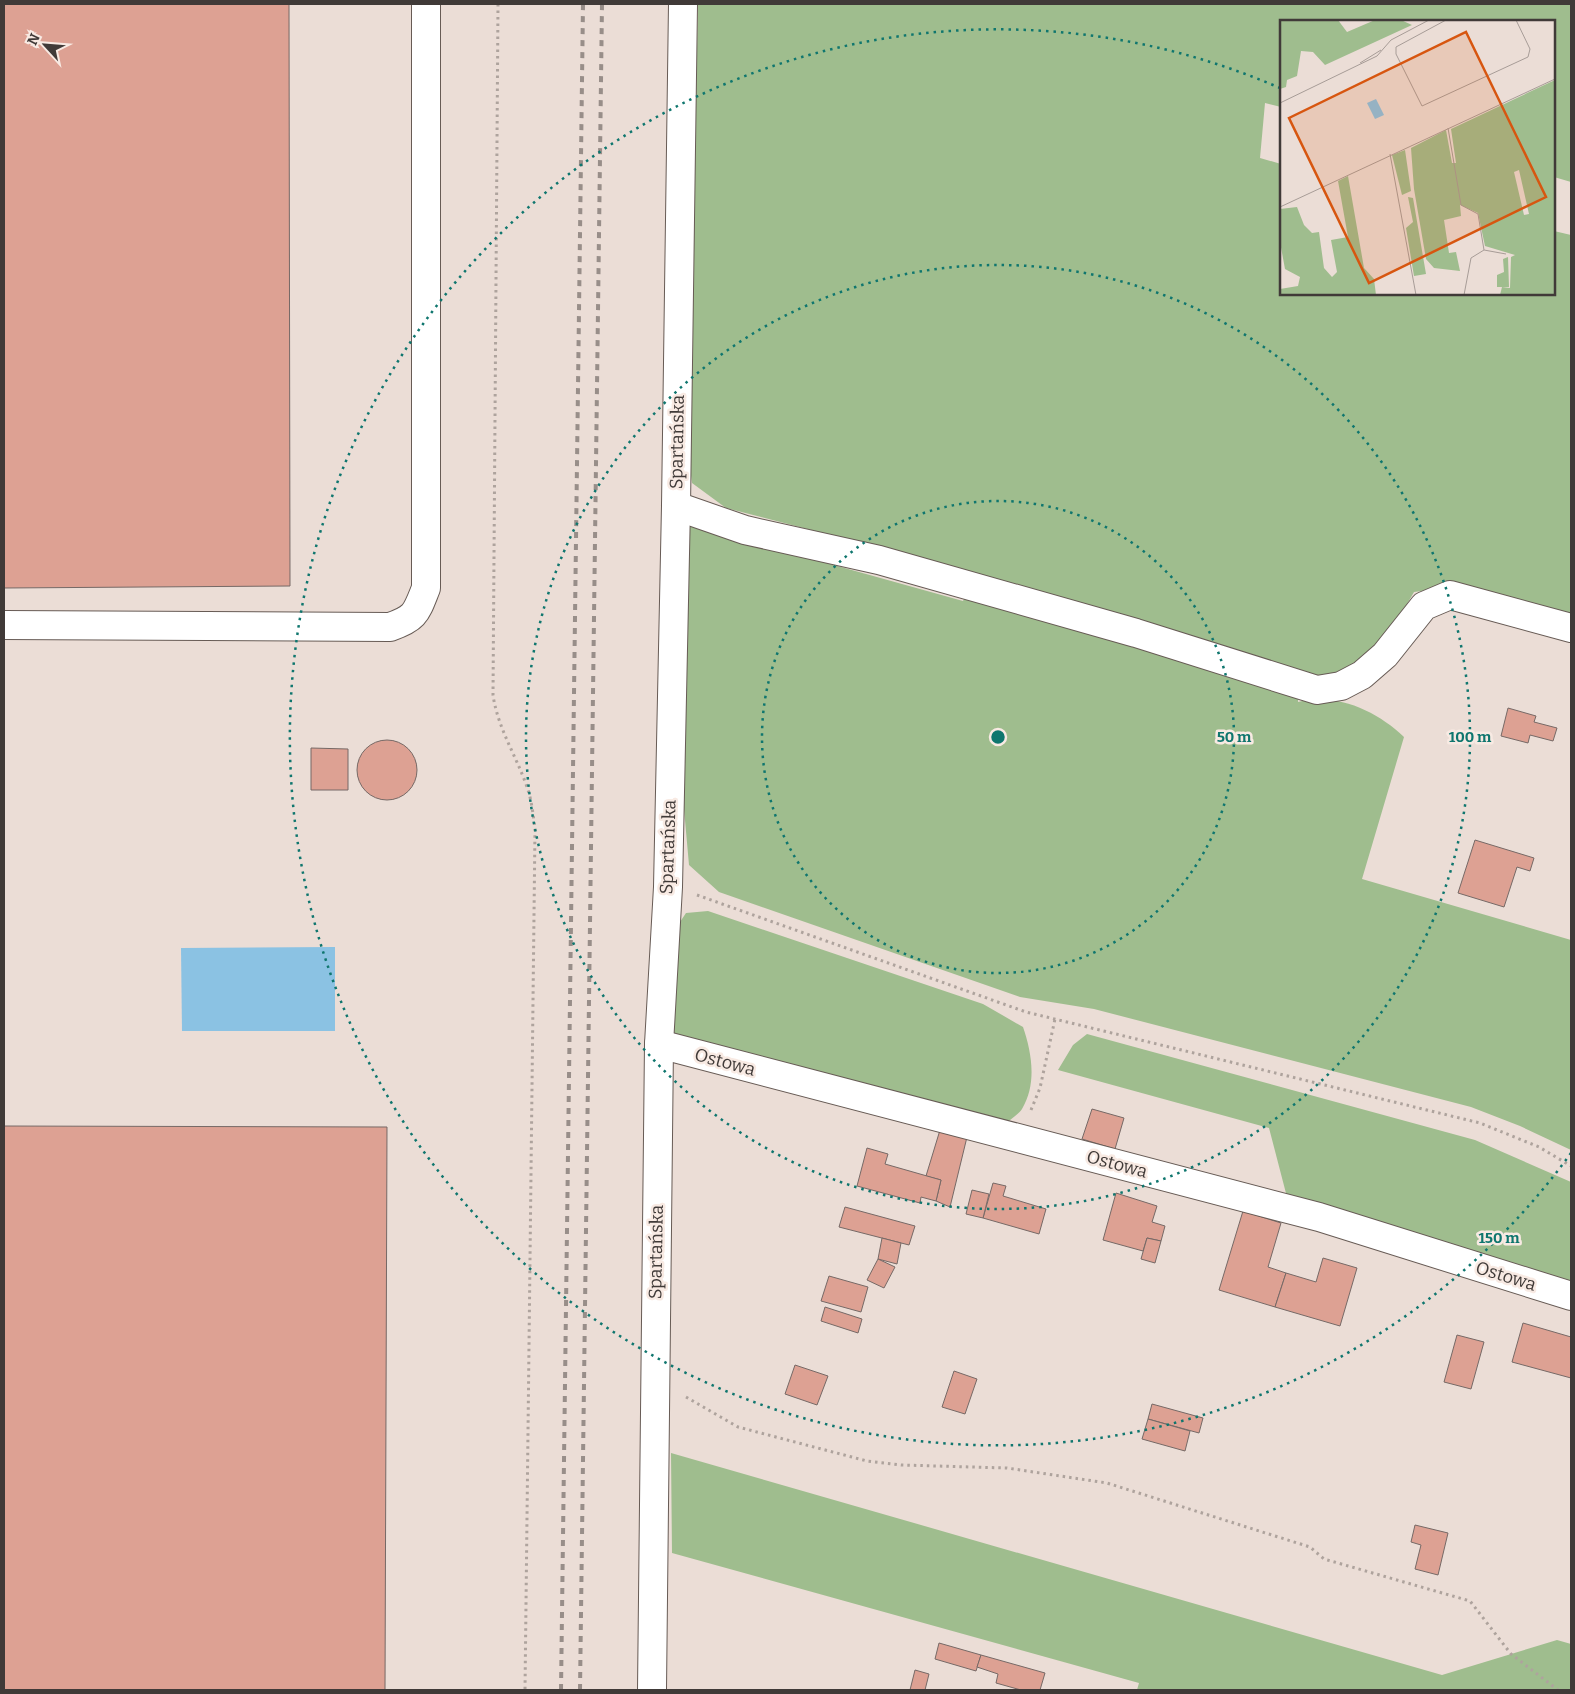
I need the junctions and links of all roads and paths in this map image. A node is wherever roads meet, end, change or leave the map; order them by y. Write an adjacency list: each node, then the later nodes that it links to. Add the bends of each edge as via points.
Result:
1 (426, 4): 5 (street, via 426,588 418,609 409,621 390,627)
2 (498, 4): 14 (path, via 493,695 502,731 526,785 535,829)
3 (683, 4): 4 (street, Spartańska)
4 (676, 506): 6 (street, via 745,530 889,563 1145,636 1317,690 1340,686 1362,675 1385,655 1424,606 1450,595); 7 (street, Spartańska)
5 (4, 625)
6 (1571, 628)
7 (668, 887): 8 (path, via 1026,1012); 9 (street, Spartańska)
8 (1055, 1019): 10 (path, via 1040,1088 1025,1127); 11 (path, via 1480,1123 1539,1147)
9 (659, 1044): 10 (street, Ostowa); 13 (street, Spartańska)
10 (1017, 1137): 12 (street, Ostowa, via 1319,1217)
11 (1571, 1166)
12 (1571, 1296)
13 (655, 1380): 15 (street, Spartańska); 16 (path, via 738,1427 867,1460 901,1465 1007,1468 1107,1482 1310,1547 1324,1559 1470,1601 1511,1654)
14 (525, 1690)
15 (652, 1690)
16 (1558, 1690)

